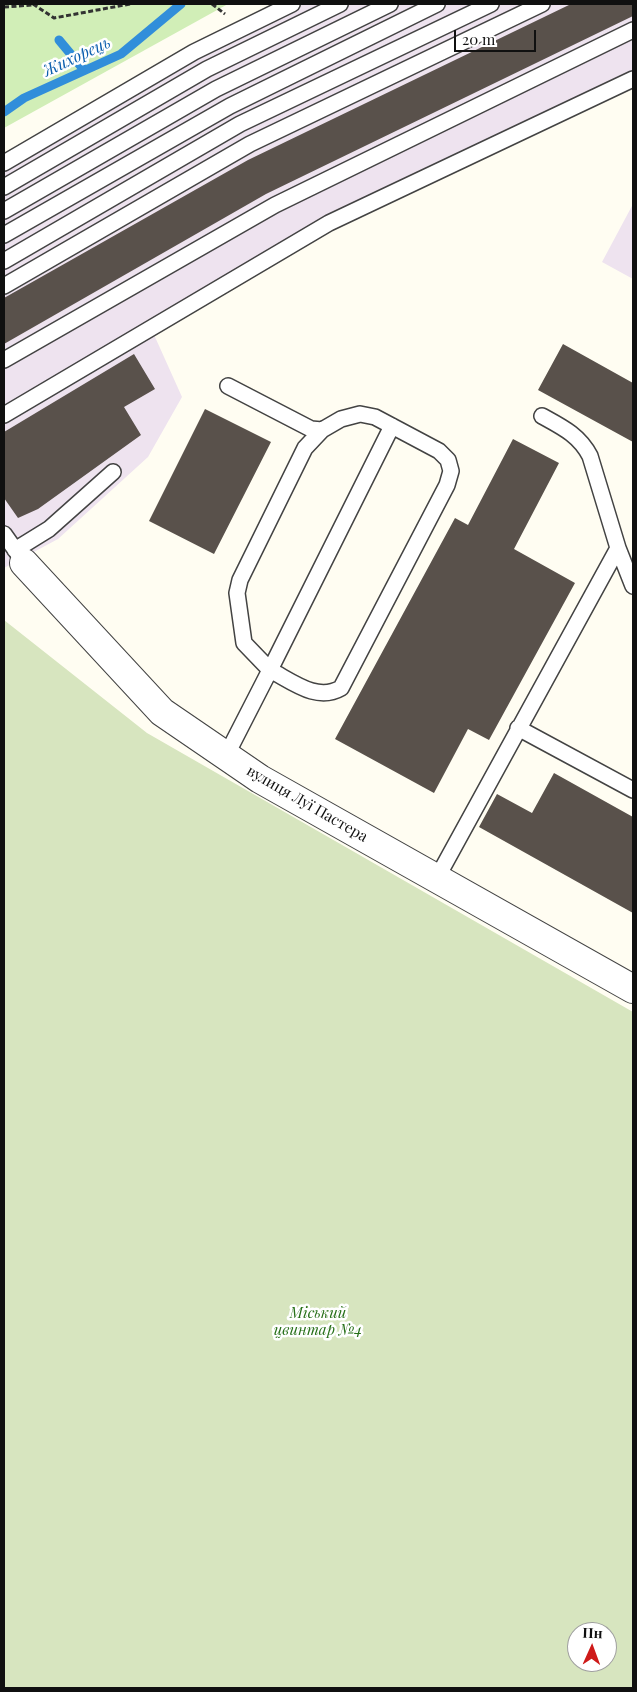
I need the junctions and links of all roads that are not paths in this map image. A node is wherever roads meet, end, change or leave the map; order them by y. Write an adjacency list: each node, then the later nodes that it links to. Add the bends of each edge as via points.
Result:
1 (292, 4): 9 (lane, via 194,52)
2 (340, 4): 10 (lane, via 207,69)
3 (390, 4): 11 (lane, via 216,89)
4 (436, 4): 12 (lane, via 230,106)
5 (490, 4): 13 (lane, via 240,124)
6 (542, 4): 14 (lane, via 250,144)
7 (633, 30): 15 (lane, via 275,205)
8 (633, 79): 17 (lane, via 329,223)
9 (4, 163)
10 (4, 187)
11 (4, 211)
12 (4, 234)
13 (4, 261)
14 (4, 286)
15 (4, 360)
16 (228, 386): 20 (lane, via 312,429)
17 (4, 415)
18 (542, 416): 23 (lane, via 572,433 590,456)
19 (392, 426): 20 (lane, via 375,416 360,414); 26 (lane); 26 (lane, via 439,451 448,460 451,471 447,485 342,688 331,694 321,694)
20 (322, 430): 26 (lane, via 305,448 240,580 237,593 244,642)
21 (113, 472): 24 (lane)
22 (4, 534): 24 (lane)
23 (618, 548): 25 (lane); 27 (lane)
24 (20, 557): 28 (street, вулиця Луї Пастера, via 162,712)
25 (633, 586)
26 (270, 670): 28 (lane)
27 (518, 728): 29 (lane); 30 (lane)
28 (226, 756): 30 (street, вулиця Луї Пастера, via 260,779)
29 (633, 790)
30 (438, 878): 31 (street, вулиця Луї Пастера)
31 (633, 989)

